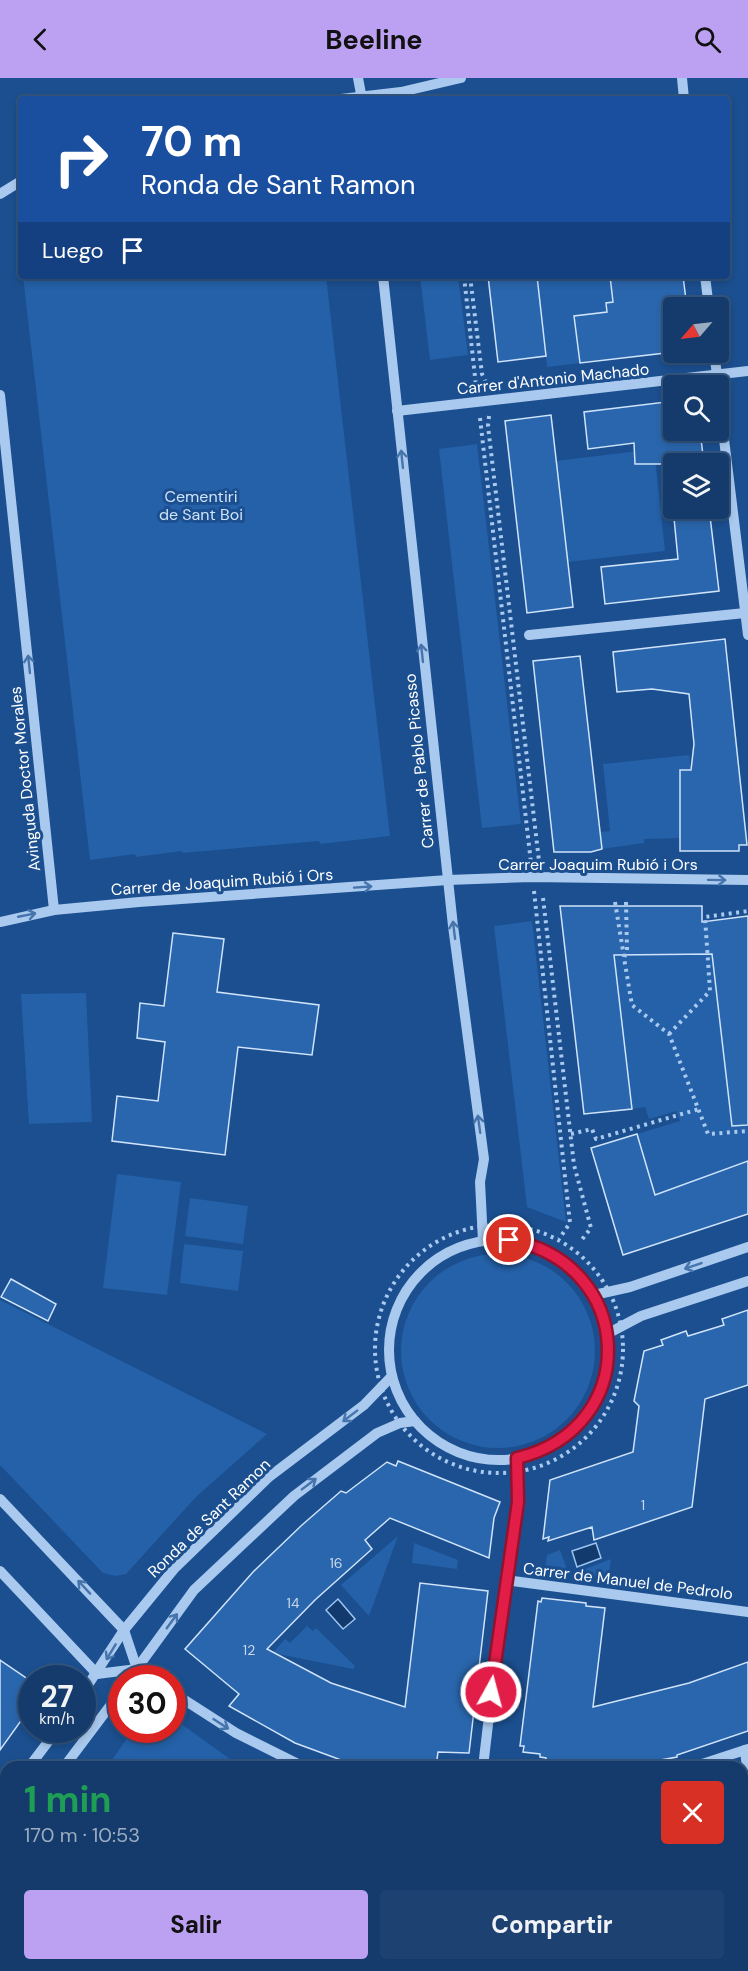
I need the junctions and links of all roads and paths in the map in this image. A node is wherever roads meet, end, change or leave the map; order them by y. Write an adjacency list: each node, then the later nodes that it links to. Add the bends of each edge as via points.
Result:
1 (358, 78): 4 (street)
2 (461, 78): 5 (street)
3 (682, 78): 6 (street)
4 (362, 96)
5 (375, 96)
6 (684, 96)
7 (18, 183): 8 (street)
8 (0, 194)
9 (383, 279): 20 (street, Carrer de Pablo Picasso)
10 (464, 279): 17 (path)
11 (470, 279): 16 (path, via 482,374)
12 (705, 279): 13 (street)
13 (708, 297)
14 (748, 371): 15 (street, Carrer d'Antonio Machado)
15 (729, 379)
16 (487, 385)
17 (476, 386)
18 (663, 389): 20 (street, Carrer d'Antonio Machado)
19 (0, 395): 34 (street, Avinguda Doctor Morales, one-way to 19)
20 (397, 411): 28 (street, Carrer de Pablo Picasso, one-way to 20)
21 (479, 412): 27 (path)
22 (726, 441): 23 (street)
23 (744, 562): 24 (street)
24 (745, 613): 25 (street); 26 (street)
25 (530, 635)
26 (748, 635)
27 (531, 865)
28 (448, 880): 29 (street, Carrer Joaquim Rubió i Ors, one-way to 29); 34 (street, Carrer de Joaquim Rubió i Ors, one-way to 28); 42 (street, Carrer de Pablo Picasso, one-way to 28, via 480,1182 484,1159)
29 (748, 880)
30 (534, 897): 43 (path, via 570,1223)
31 (543, 898): 41 (path)
32 (615, 902): 37 (path)
33 (626, 902): 37 (path)
34 (54, 910): 36 (street, Carrer de Joaquim Rubió i Ors, one-way to 34)
35 (748, 911): 38 (path, via 705,917 710,991)
36 (0, 922)
37 (624, 958): 38 (path, via 632,1005)
38 (669, 1034): 39 (path)
39 (699, 1109): 40 (path, via 708,1134); 41 (path, via 596,1139 592,1129)
40 (748, 1131)
41 (571, 1134): 45 (path, via 574,1165 591,1228)
42 (482, 1225): 43 (path, via 508,1223 541,1230); 44 (street, Carrer de Pablo Picasso); 53 (path, via 442,1237 413,1257 392,1284 378,1317 375,1352)
43 (559, 1239): 48 (path, via 598,1271)
44 (483, 1241): 49 (street, via 509,1240 547,1251 578,1274); 52 (street, via 442,1255 411,1284 392,1322)
45 (580, 1242)
46 (748, 1247): 48 (street, one-way to 48)
47 (748, 1281): 50 (street, via 641,1316)
48 (612, 1293): 49 (street); 50 (path)
49 (594, 1295): 51 (street)
50 (622, 1326): 51 (street); 57 (path, via 620,1383 603,1419 576,1449 540,1467)
51 (607, 1334): 56 (street, via 608,1365 604,1380 583,1421 547,1449)
52 (392, 1376): 53 (street, Ronda de Sant Ramon); 54 (street)
53 (381, 1387): 55 (path); 62 (street, Ronda de Sant Ramon, one-way to 62, via 364,1405 261,1485 174,1569)
54 (415, 1421): 55 (street); 56 (street, via 436,1440 461,1453 489,1460)
55 (400, 1423): 57 (path, via 423,1447 446,1462 473,1471); 64 (street, one-way to 55, via 194,1590 294,1496 377,1433)
56 (517, 1458): 57 (street)
57 (518, 1472): 60 (street, via 518,1502)
58 (0, 1499): 62 (street, one-way to 58)
59 (0, 1571): 66 (street)
60 (505, 1580): 61 (street, Carrer de Manuel de Pedrolo); 75 (street)
61 (748, 1612)
62 (124, 1630): 63 (street); 66 (street, Ronda de Sant Ramon, one-way to 66)
63 (136, 1665)
64 (140, 1665)
65 (108, 1673): 66 (street)
66 (98, 1674): 67 (street, Ronda de Sant Ramon)
67 (96, 1676)
68 (186, 1701): 74 (street, one-way to 74, via 236,1733)
69 (108, 1709): 73 (street)
70 (47, 1743): 72 (street)
71 (746, 1750): 76 (street)
72 (34, 1761)
73 (69, 1761)
74 (292, 1761)
75 (484, 1761)
76 (712, 1761)

